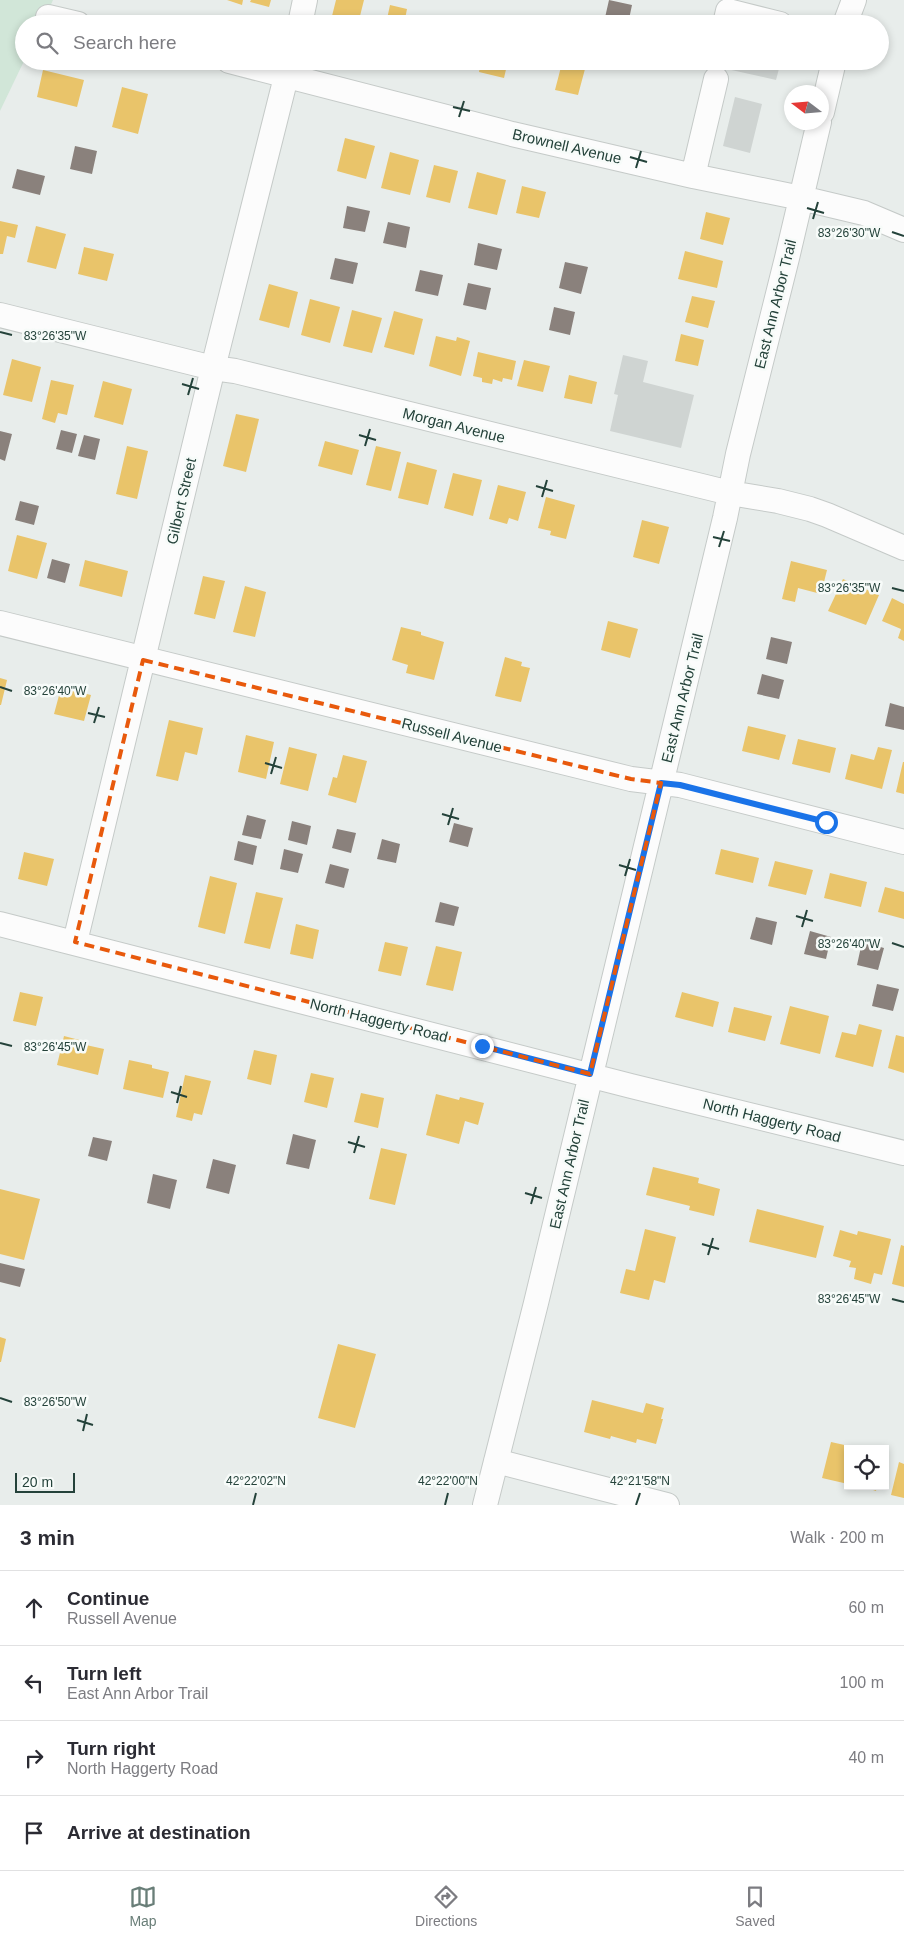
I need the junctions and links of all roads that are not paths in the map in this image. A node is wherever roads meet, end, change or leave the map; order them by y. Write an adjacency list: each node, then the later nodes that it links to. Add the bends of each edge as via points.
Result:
1 (305, 0): 3 (street)
2 (854, 0): 6 (street)
3 (302, 15)
4 (727, 15): 5 (street, via 728,11)
5 (744, 15)
6 (848, 15)
7 (288, 70): 17 (street, Gilbert Street)
8 (296, 70): 13 (street, Brownell Avenue, via 512,134)
9 (832, 70): 11 (street)
10 (716, 79): 13 (street)
11 (828, 85)
12 (817, 130): 14 (street, East Ann Arbor Trail)
13 (693, 176): 14 (street, Brownell Avenue)
14 (801, 198): 15 (street, Brownell Avenue, via 864,213); 18 (street, East Ann Arbor Trail)
15 (904, 230)
16 (0, 315): 17 (street, Morgan Avenue)
17 (213, 368): 18 (street, Morgan Avenue, via 235,370); 21 (street, Gilbert Street)
18 (730, 493): 19 (street, Morgan Avenue, via 818,512); 22 (street, East Ann Arbor Trail)
19 (904, 548)
20 (0, 624): 21 (street, Russell Avenue)
21 (143, 660): 22 (street, Russell Avenue, via 621,777); 25 (street, Gilbert Street)
22 (661, 783): 23 (street, Russell Avenue, via 680,785); 26 (street, East Ann Arbor Trail)
23 (904, 842)
24 (0, 924): 25 (street, North Haggerty Road)
25 (75, 942): 26 (street, North Haggerty Road)
26 (590, 1074): 27 (street, North Haggerty Road); 28 (street, East Ann Arbor Trail)
27 (904, 1153)
28 (496, 1461): 29 (street, East Ann Arbor Trail); 30 (street)
29 (485, 1505)
30 (667, 1505)

